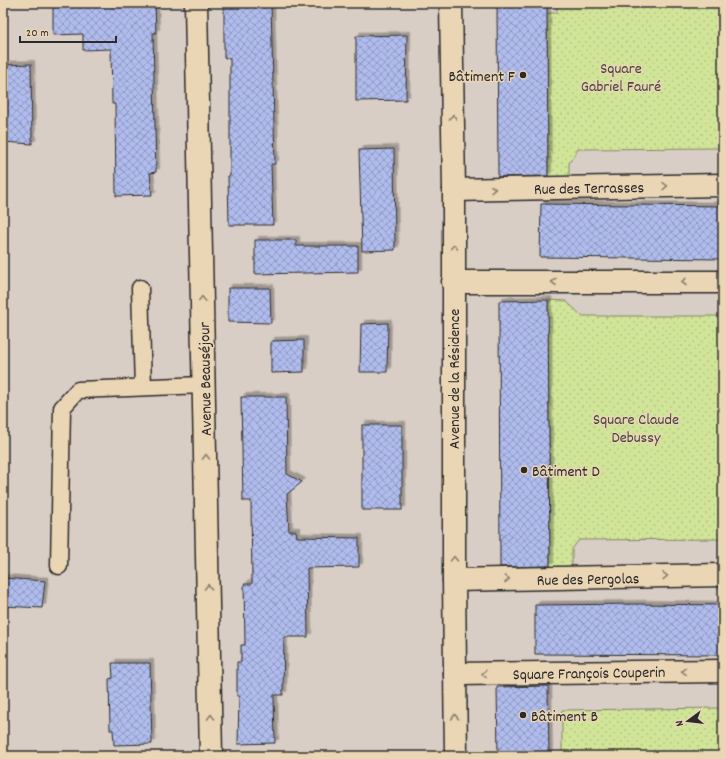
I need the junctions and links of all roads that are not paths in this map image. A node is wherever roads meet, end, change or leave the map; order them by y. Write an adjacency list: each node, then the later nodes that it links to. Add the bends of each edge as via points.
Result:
1 (196, 3): 8 (street, Avenue Beauséjour, one-way to 1)
2 (451, 3): 4 (street, Avenue de la Résidence, one-way to 2)
3 (723, 185): 4 (street, Rue des Terrasses, one-way to 3)
4 (454, 190): 5 (street, Avenue de la Résidence, one-way to 4)
5 (453, 282): 6 (street, one-way to 5); 12 (street, Avenue de la Résidence, one-way to 5)
6 (723, 282)
7 (140, 288): 9 (lane)
8 (204, 385): 9 (lane); 15 (street, Avenue Beauséjour, one-way to 8)
9 (143, 387): 10 (lane, via 78,390 62,408)
10 (59, 566)
11 (723, 575): 12 (street, Rue des Pergolas, one-way to 11)
12 (454, 580): 14 (street, Avenue de la Résidence)
13 (723, 671): 14 (street, Square François Couperin, one-way to 14)
14 (455, 674): 16 (street, Avenue de la Résidence, one-way to 14)
15 (211, 756)
16 (456, 756)

